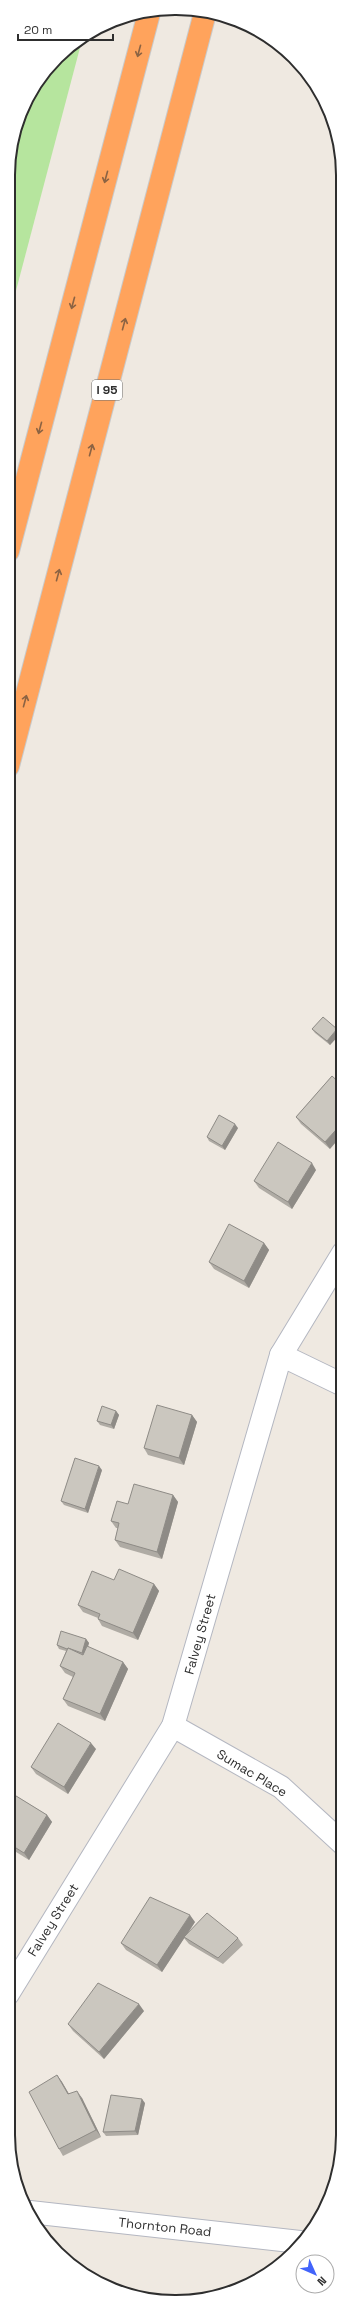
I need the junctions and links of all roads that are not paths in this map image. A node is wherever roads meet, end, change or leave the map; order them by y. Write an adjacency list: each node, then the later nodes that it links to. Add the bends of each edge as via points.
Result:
1 (148, 17): 3 (highway, one-way to 3)
2 (204, 17): 4 (highway, I 95, one-way to 2)
3 (15, 524)
4 (15, 739)
5 (336, 1265): 6 (street, Falvey Street)
6 (282, 1354): 7 (street); 8 (street, Falvey Street)
7 (336, 1381)
8 (173, 1726): 9 (street, Sumac Place, via 281,1787); 10 (street, Falvey Street)
9 (336, 1838)
10 (15, 1983)
11 (36, 2213): 12 (street, Thornton Road)
12 (295, 2241)

